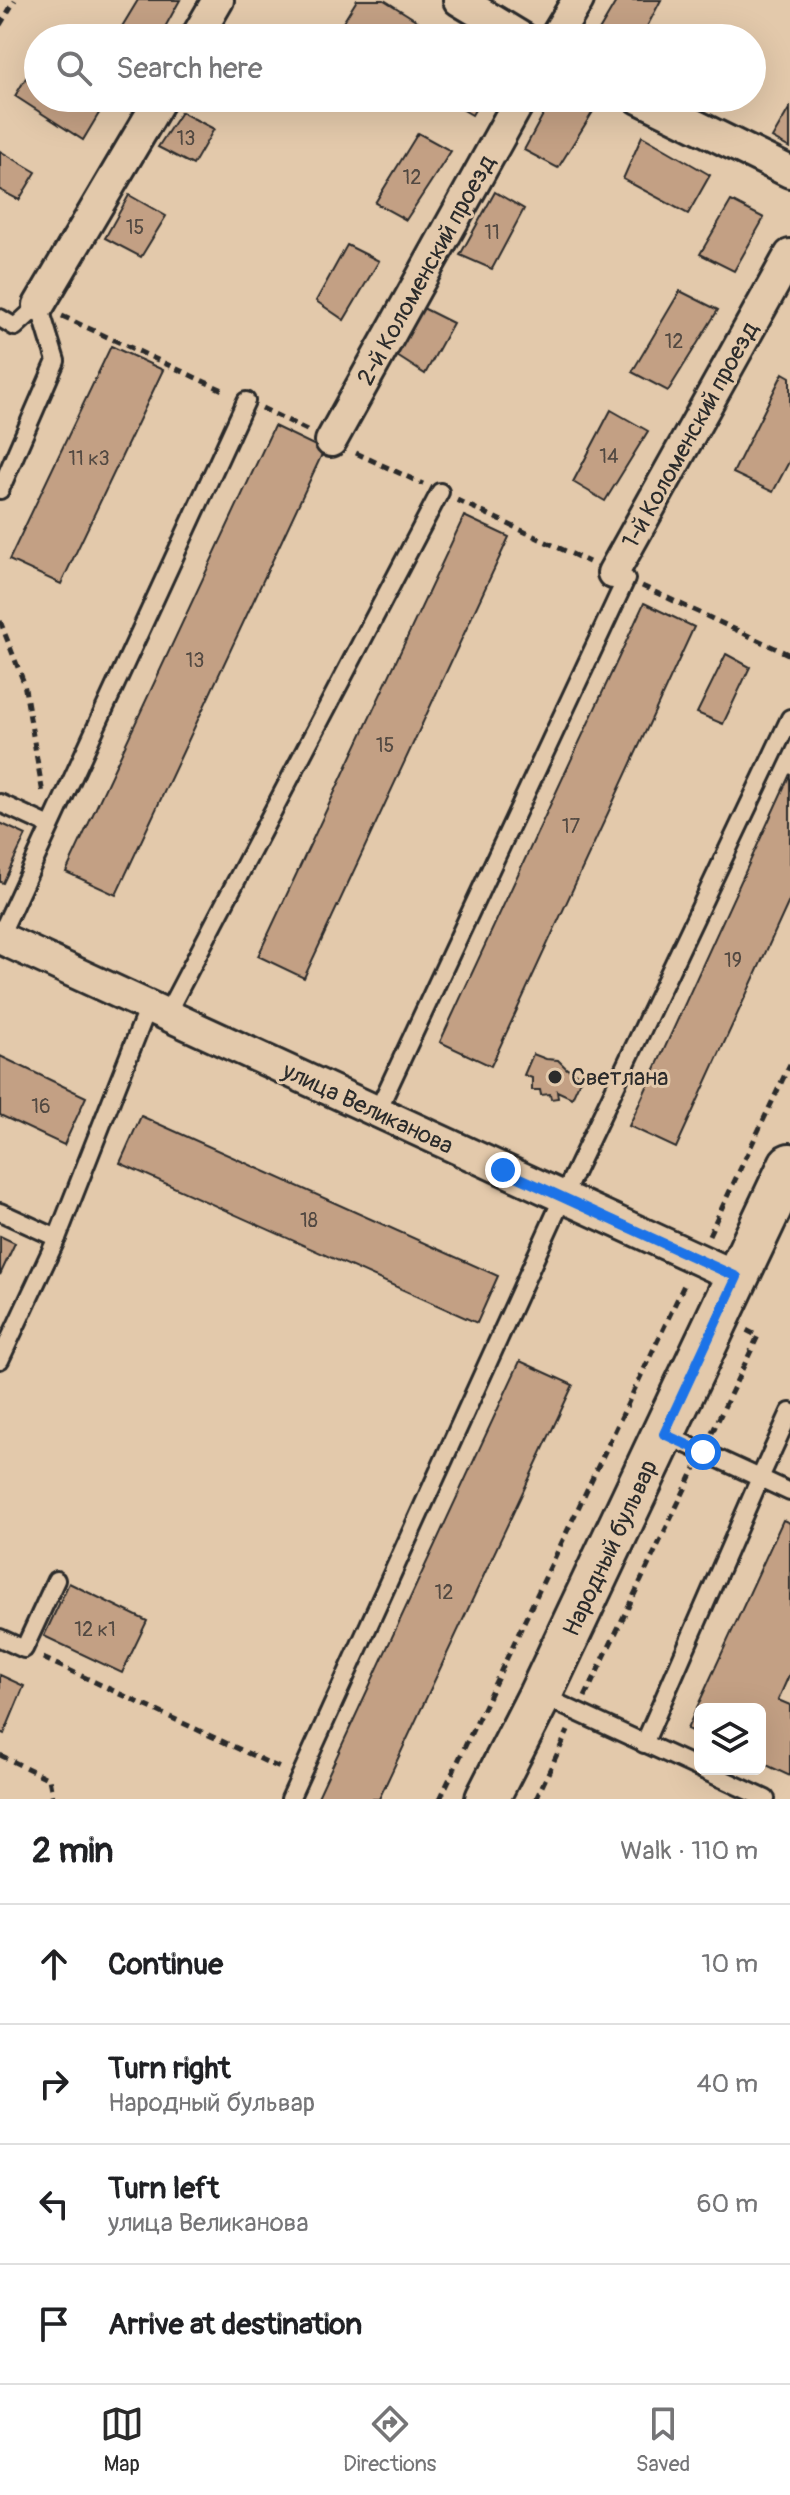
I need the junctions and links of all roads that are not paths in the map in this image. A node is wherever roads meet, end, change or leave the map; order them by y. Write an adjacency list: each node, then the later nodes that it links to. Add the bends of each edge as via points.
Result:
1 (218, 0): 4 (street)
2 (459, 0): 5 (street)
3 (578, 0): 6 (street)
4 (204, 24)
5 (499, 24)
6 (563, 24)
7 (153, 112): 12 (street)
8 (513, 112): 15 (street, 2-й Коломенский проезд)
9 (668, 112): 10 (street)
10 (790, 172)
11 (790, 255): 18 (street, 1-й Коломенский проезд)
12 (39, 305): 13 (lane, via 15,327); 16 (lane, via 56,361)
13 (0, 318)
14 (246, 401): 21 (lane)
15 (331, 441)
16 (0, 490)
17 (440, 492): 23 (lane)
18 (619, 576): 24 (lane)
19 (790, 718): 26 (lane)
20 (0, 803): 21 (lane)
21 (50, 826): 22 (lane)
22 (0, 937): 23 (street, улица Великанова)
23 (157, 1011): 24 (street, улица Великанова); 28 (lane)
24 (377, 1112): 26 (street, улица Великанова)
25 (790, 1165): 29 (street, Народный бульвар)
26 (563, 1197): 29 (street, улица Великанова); 40 (lane)
27 (0, 1212): 28 (lane)
28 (57, 1238): 30 (lane)
29 (737, 1277): 32 (street, Народный бульвар)
30 (0, 1360)
31 (790, 1412): 33 (lane)
32 (664, 1434): 33 (lane); 37 (street, Народный бульвар)
33 (760, 1478): 34 (lane); 38 (lane)
34 (790, 1492)
35 (56, 1580): 36 (lane, via 24,1649)
36 (0, 1638)
37 (559, 1704): 38 (lane); 39 (street, Народный бульвар)
38 (644, 1744): 41 (lane)
39 (496, 1796)
40 (290, 1799)
41 (766, 1799)

